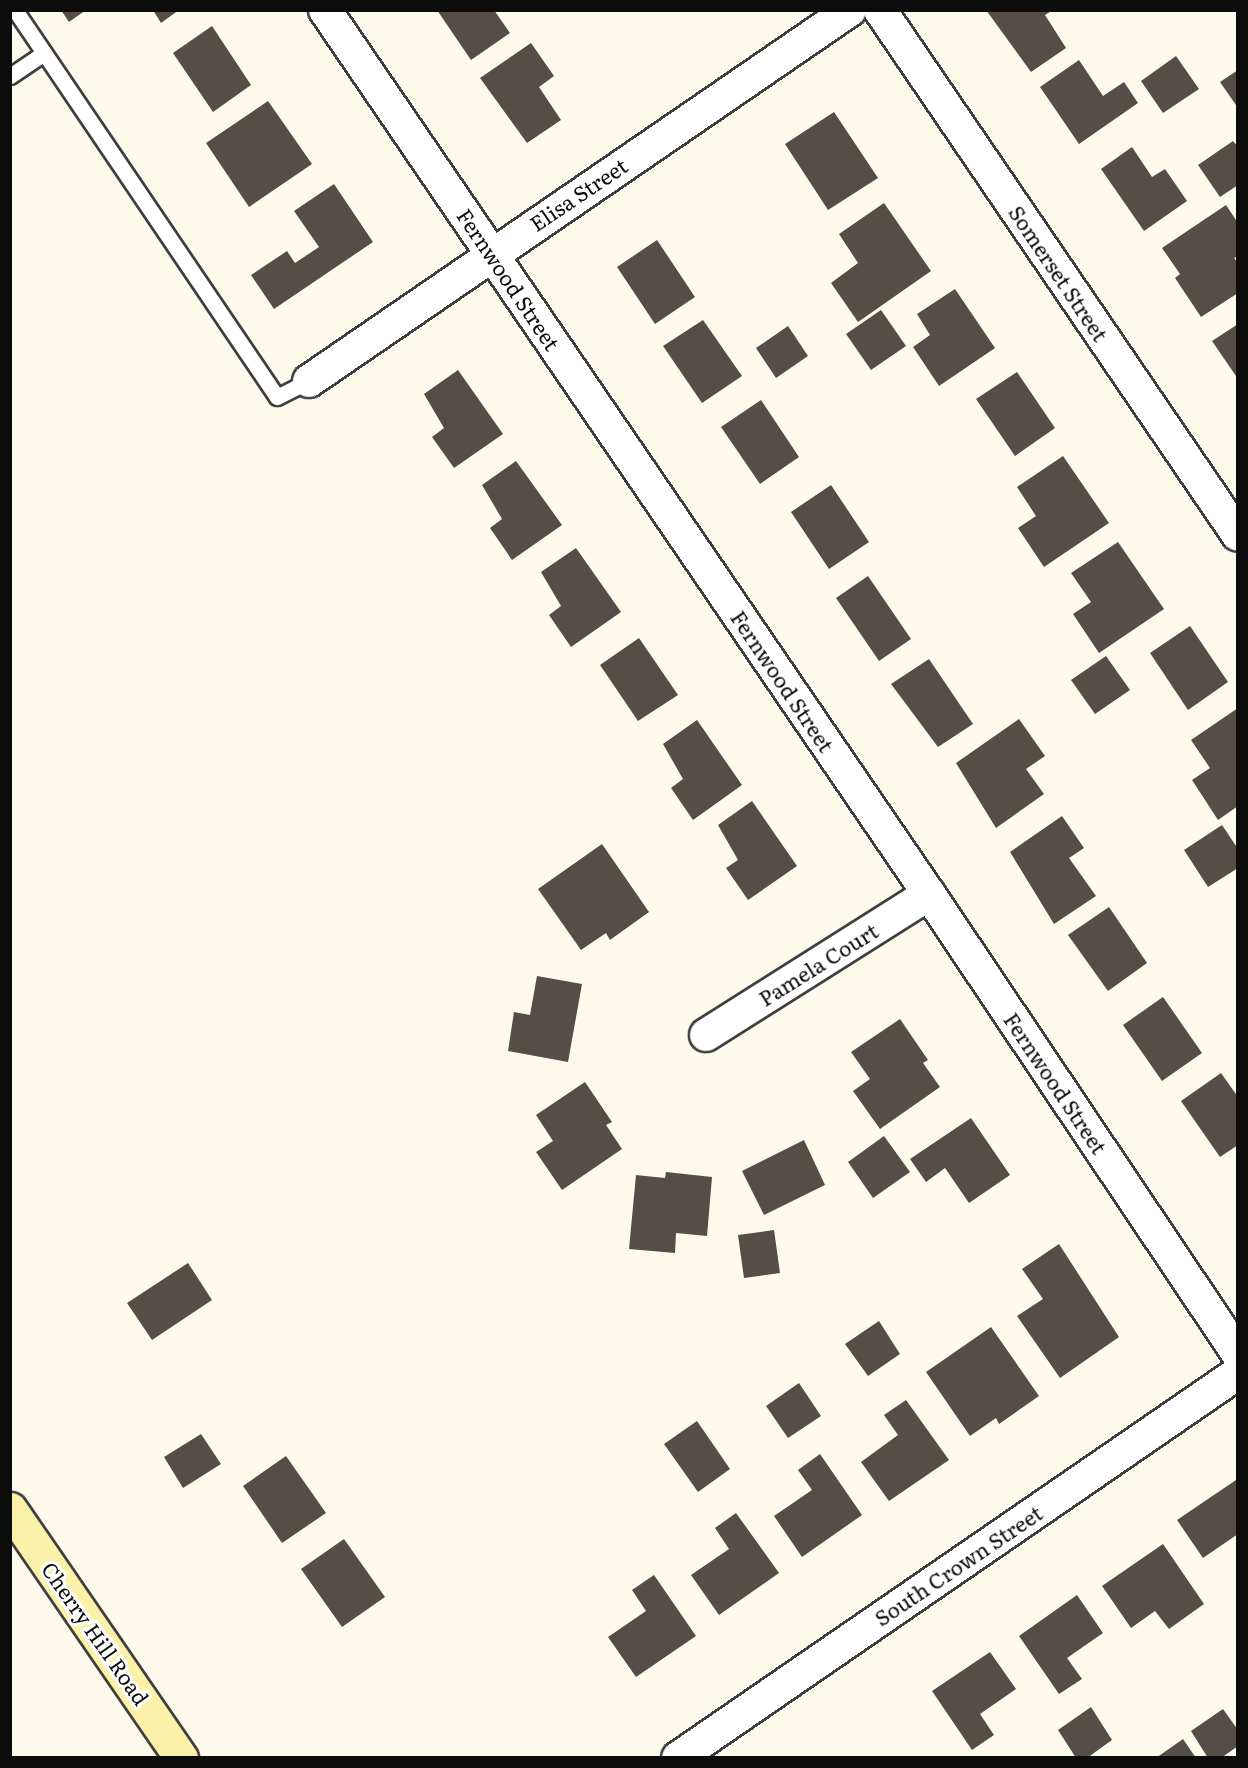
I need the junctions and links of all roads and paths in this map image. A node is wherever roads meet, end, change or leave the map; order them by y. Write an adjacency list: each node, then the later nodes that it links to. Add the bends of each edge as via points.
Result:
1 (15, 10): 5 (lane)
2 (325, 10): 7 (street, Fernwood Street)
3 (850, 10): 7 (street, Elisa Street)
4 (880, 10): 9 (street, Somerset Street)
5 (44, 53): 6 (lane); 8 (lane, via 277,397)
6 (10, 76)
7 (491, 254): 8 (street, Elisa Street); 10 (street, Fernwood Street)
8 (309, 381)
9 (1238, 535)
10 (929, 894): 11 (street, Pamela Court); 12 (street, Fernwood Street)
11 (706, 1035)
12 (1238, 1354)
13 (1238, 1373): 16 (street, South Crown Street)
14 (10, 1509): 15 (main road, Cherry Hill Road)
15 (181, 1758)
16 (678, 1758)

